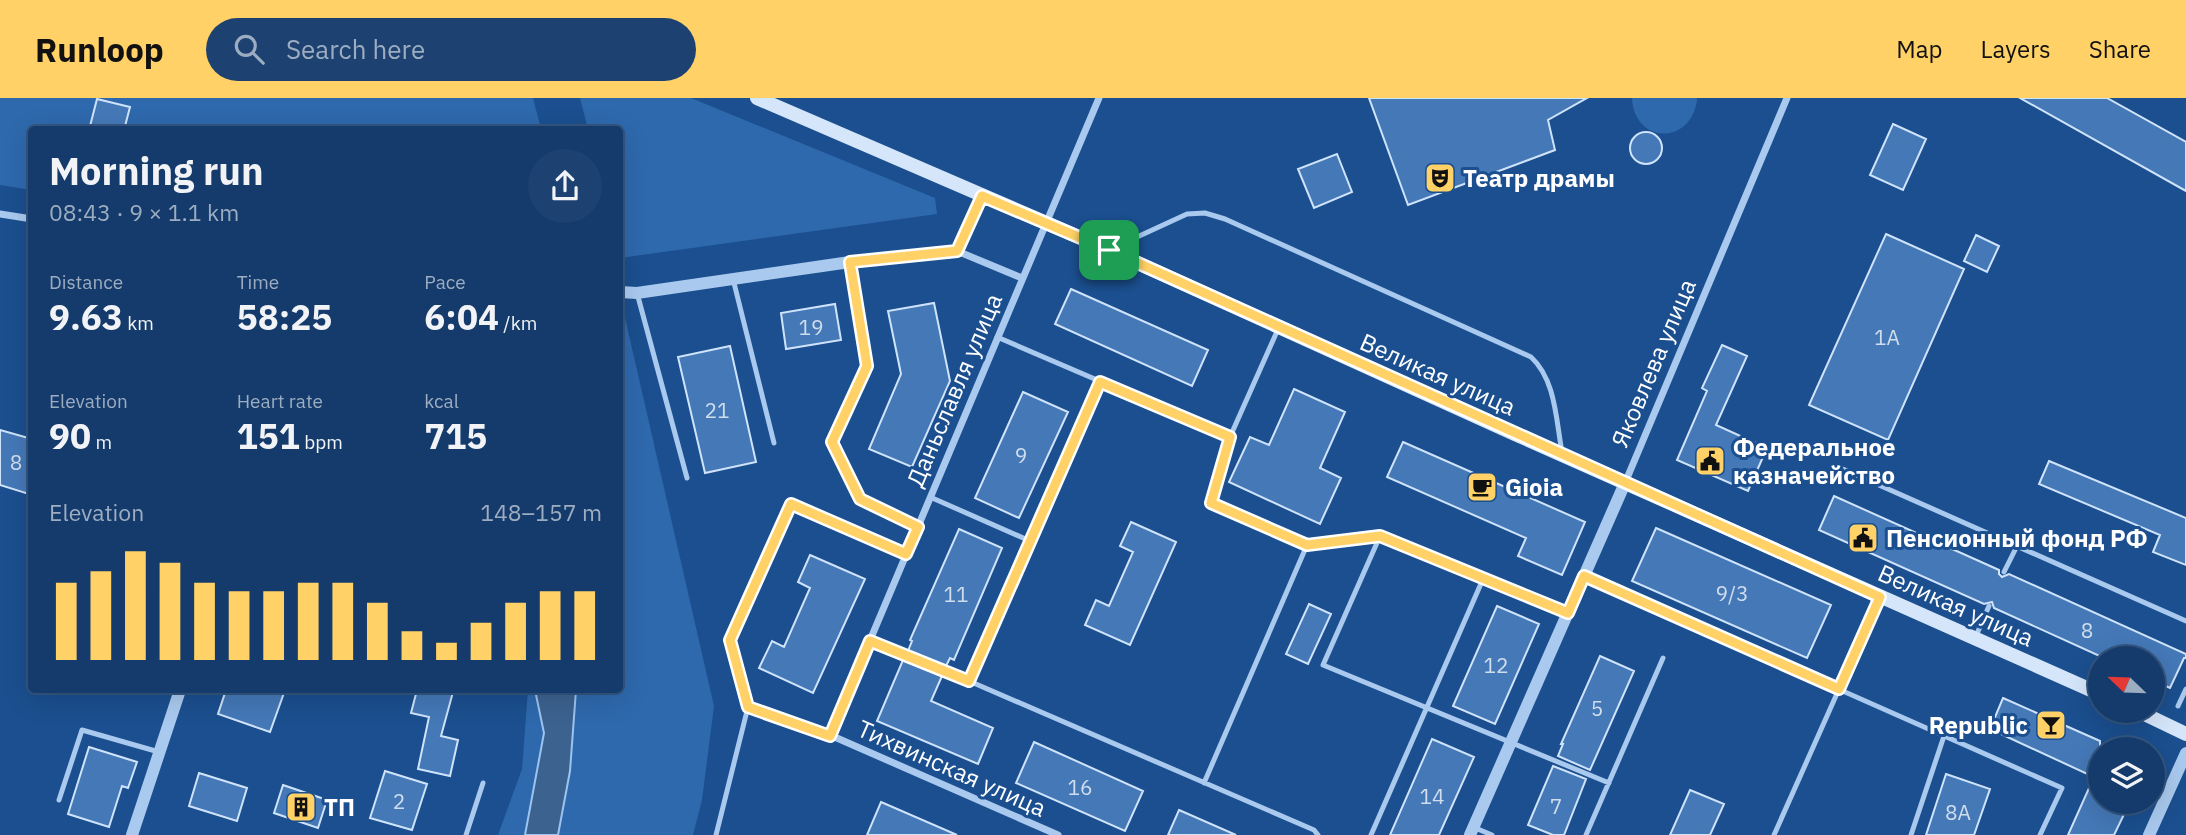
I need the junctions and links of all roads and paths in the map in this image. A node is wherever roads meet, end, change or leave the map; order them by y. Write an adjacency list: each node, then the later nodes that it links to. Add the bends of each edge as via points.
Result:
1 (757, 98): 4 (main road, Великая улица)
2 (1099, 98): 8 (street, Даньславля улица)
3 (1787, 98): 24 (street, Яковлева улица)
4 (780, 102): 5 (main road, Великая улица)
5 (982, 196): 8 (main road, Великая улица); 10 (street)
6 (0, 214): 7 (street)
7 (28, 218)
8 (1045, 223): 9 (main road, Великая улица); 12 (street, Даньславля улица)
9 (1109, 250): 16 (main road, Великая улица); 21 (lane, via 1187,214 1225,219 1538,363 1547,379)
10 (957, 251): 11 (street); 12 (street)
11 (850, 262): 13 (street); 26 (lane, via 867,366 832,442 860,499)
12 (1022, 278): 17 (street, Даньславля улица)
13 (733, 279): 15 (street); 20 (lane)
14 (623, 292): 15 (street)
15 (637, 293): 23 (lane)
16 (1279, 327): 19 (lane); 21 (main road, Великая улица)
17 (997, 337): 18 (lane); 25 (street, Даньславля улица)
18 (1100, 382): 19 (lane); 28 (lane)
19 (1230, 437): 29 (lane, via 1211,503)
20 (774, 443)
21 (1563, 455): 24 (main road, Великая улица)
22 (1836, 466): 30 (lane)
23 (687, 478)
24 (1625, 483): 33 (street, Яковлева улица); 35 (main road, Великая улица)
25 (930, 497): 26 (street, Даньславля улица); 28 (lane)
26 (918, 527): 31 (street, Даньславля улица)
27 (1380, 536): 29 (lane); 34 (lane); 49 (lane, via 1323,665)
28 (1030, 541): 42 (lane)
29 (1307, 545): 58 (lane)
30 (2017, 546): 32 (lane); 38 (lane)
31 (906, 554): 40 (street, Даньславля улица); 48 (lane, via 791,504 730,640)
32 (2004, 572)
33 (1584, 576): 37 (street, Яковлева улица); 43 (lane)
34 (1483, 579): 37 (lane); 49 (lane)
35 (1880, 597): 39 (main road, Великая улица); 43 (lane)
36 (1989, 606): 39 (lane)
37 (1568, 613): 54 (street, Яковлева улица)
38 (2186, 621)
39 (1974, 638): 44 (main road, Великая улица)
40 (870, 641): 42 (lane); 52 (street, Даньславля улица)
41 (1663, 658): 59 (lane)
42 (969, 681): 58 (lane)
43 (1839, 689): 53 (lane); 70 (lane)
44 (2088, 689)
45 (2186, 689): 47 (lane)
46 (179, 693): 55 (street)
47 (2178, 706)
48 (748, 707): 52 (lane); 64 (lane)
49 (1427, 709): 54 (lane); 67 (lane)
50 (2163, 723): 51 (main road)
51 (2186, 734)
52 (830, 736): 65 (street, Тихвинская улица)
53 (1944, 736): 71 (lane); 72 (lane, via 2062,788)
54 (1510, 743): 59 (lane); 61 (street, Яковлева улица)
55 (159, 752): 60 (lane, via 82,730); 62 (street)
56 (2186, 753): 73 (street)
57 (483, 783): 63 (lane)
58 (1203, 783): 66 (lane)
59 (1609, 783): 69 (lane)
60 (59, 800)
61 (1471, 831): 68 (lane)
62 (132, 835)
63 (466, 835)
64 (716, 835)
65 (1058, 835)
66 (1318, 835)
67 (1371, 835)
68 (1492, 835)
69 (1586, 835)
70 (1774, 835)
71 (1912, 835)
72 (2040, 835)
73 (2149, 835)

